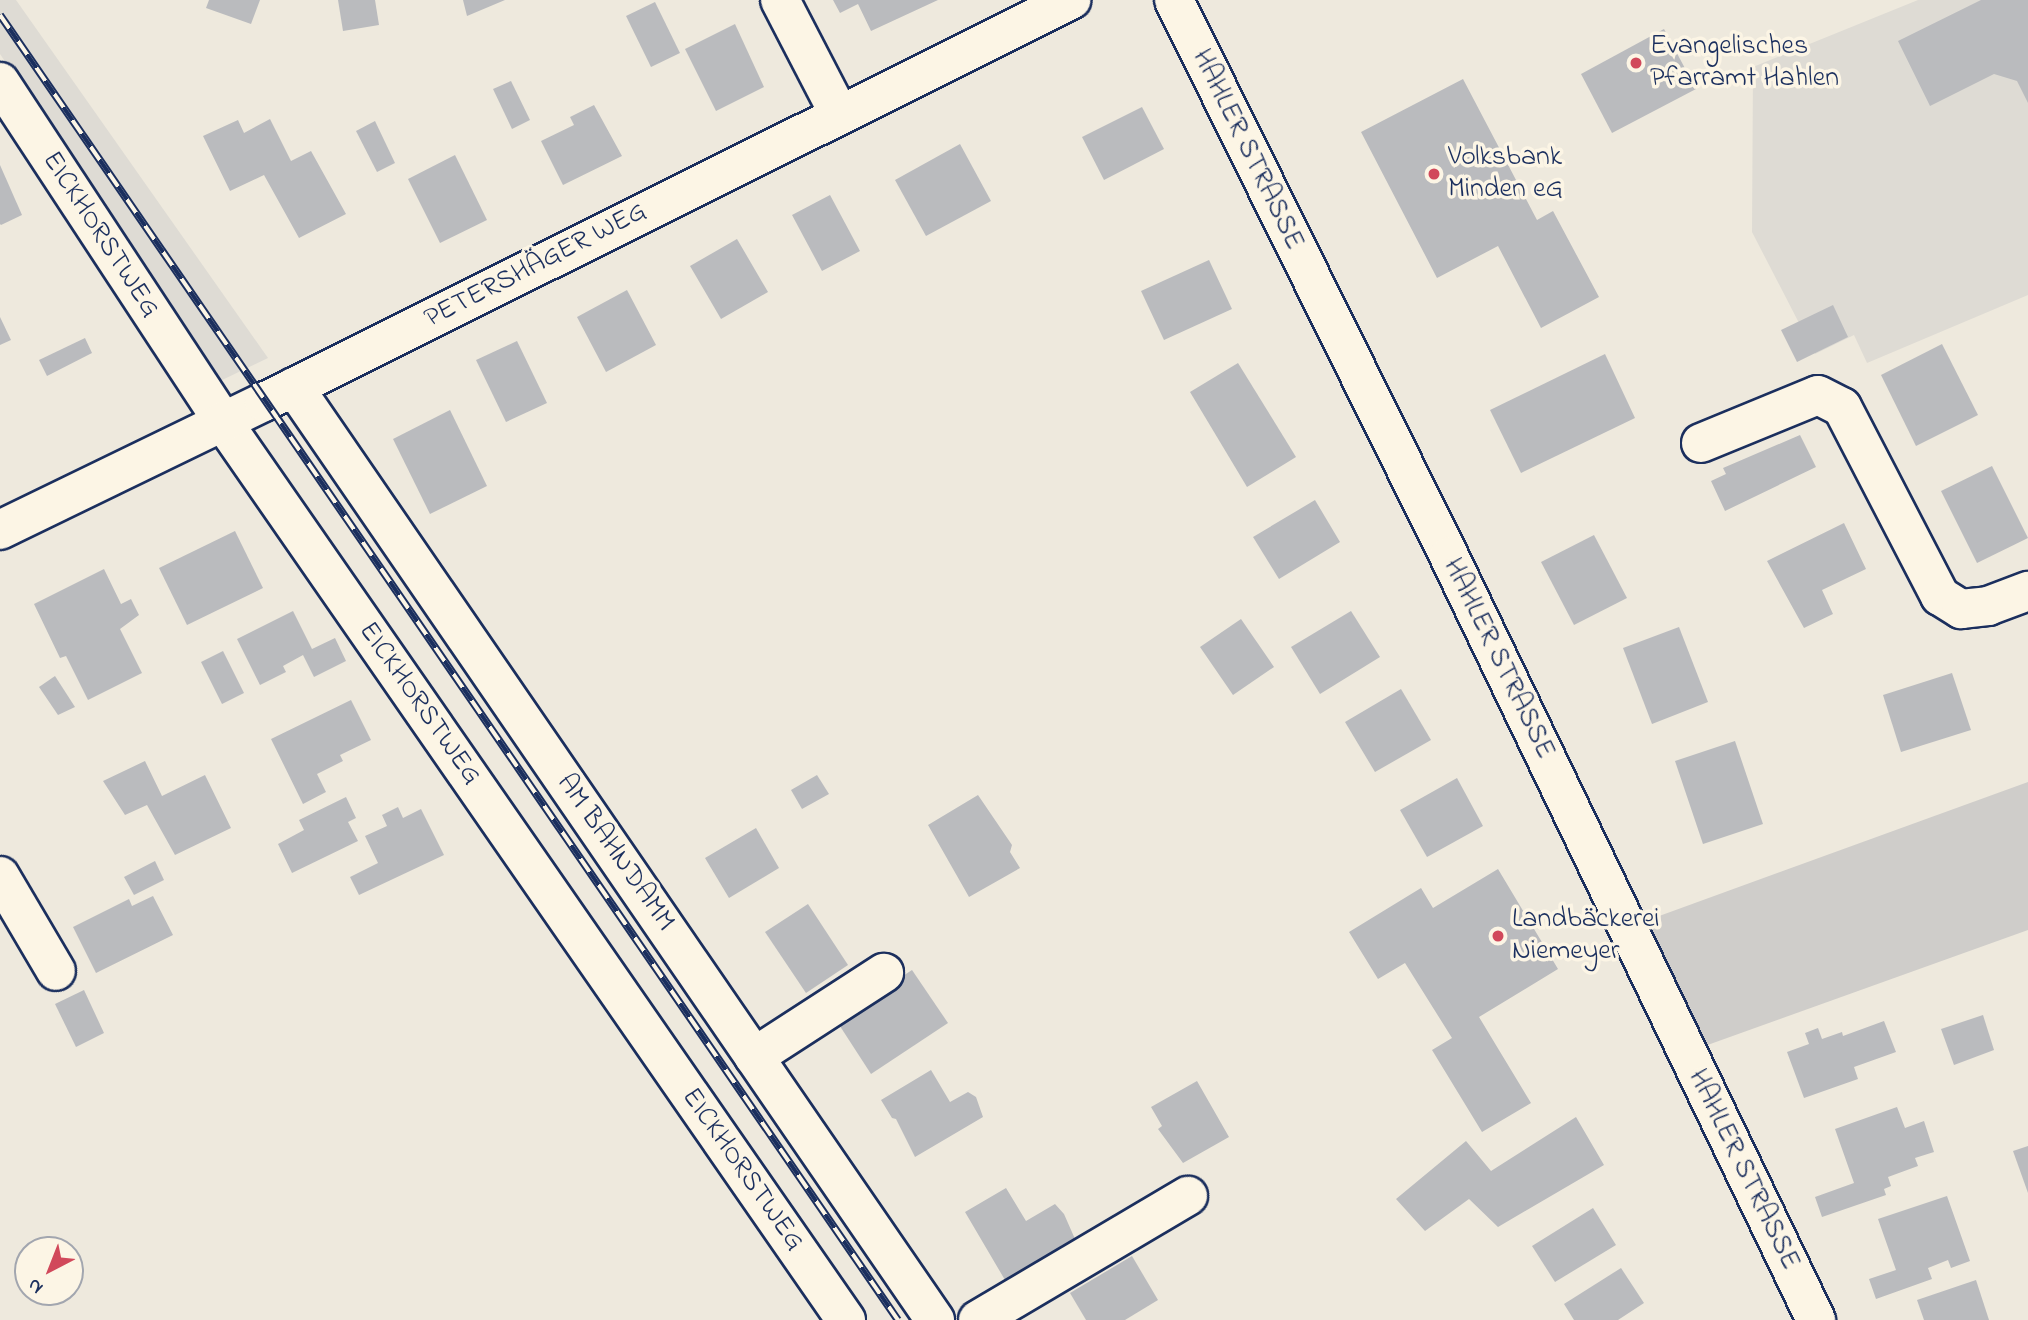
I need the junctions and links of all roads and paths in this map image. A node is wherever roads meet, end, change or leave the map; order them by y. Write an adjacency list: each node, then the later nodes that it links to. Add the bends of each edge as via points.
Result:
1 (780, 0): 5 (street)
2 (1071, 0): 5 (street, PETERSHÄGER WEG)
3 (1174, 0): 19 (street, HAHLER STRASSE, via 1449,556)
4 (3, 92): 7 (street, EICKHORSTWEG)
5 (839, 114): 6 (street, PETERSHÄGER WEG)
6 (294, 387): 7 (street, PETERSHÄGER WEG); 14 (street, AM BAHNDAMM)
7 (223, 422): 9 (street, PETERSHÄGER WEG); 16 (street, EICKHORSTWEG)
8 (1701, 443): 10 (street, via 1818,395 1842,407 1940,596 1961,609 1988,606)
9 (0, 530)
10 (2028, 591)
11 (0, 876): 12 (street)
12 (56, 971)
13 (884, 973): 14 (street)
14 (754, 1057): 17 (street, AM BAHNDAMM)
15 (1188, 1196): 18 (street)
16 (846, 1320)
17 (935, 1320)
18 (978, 1320)
19 (1816, 1320)

